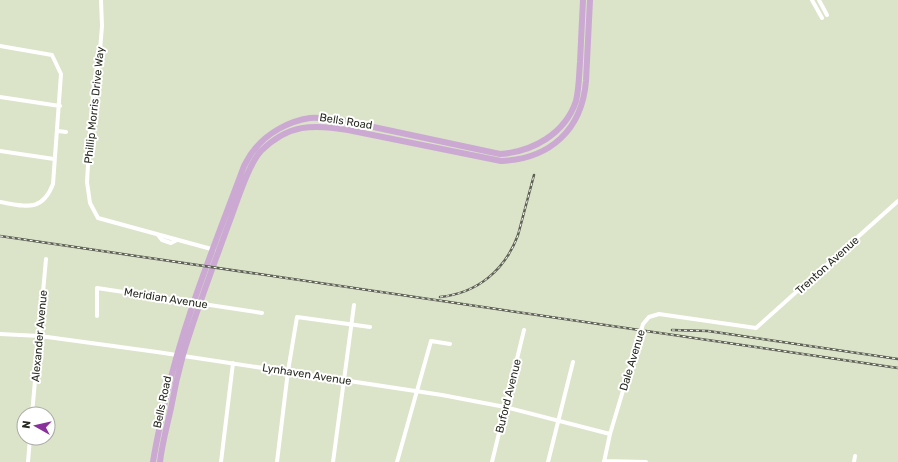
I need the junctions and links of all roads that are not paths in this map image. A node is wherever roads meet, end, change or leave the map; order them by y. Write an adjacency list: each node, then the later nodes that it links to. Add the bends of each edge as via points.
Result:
1 (101, 0): 24 (street, Phillip Morris Drive Way, via 102,26 94,84 87,182 90,203 98,218 158,235 162,240 172,243 177,240)
2 (583, 0): 9 (main road, Bells Road)
3 (590, 0): 10 (main road, Bells Road)
4 (812, 0): 7 (street)
5 (819, 0): 6 (street)
6 (827, 16)
7 (822, 18)
8 (0, 46): 12 (street, via 52,55 61,74)
9 (580, 49): 10 (main road); 17 (main road, Bells Road, via 579,82 573,108 549,137 535,146 514,153 500,154)
10 (588, 49): 19 (main road, Bells Road, via 585,94 581,109 563,138 536,154 513,161)
11 (0, 98): 12 (street)
12 (60, 106): 14 (street)
13 (374, 128): 16 (main road); 17 (main road, Bells Road); 21 (main road, Bells Road, via 336,119 312,118 282,127 253,151 244,166)
14 (58, 131): 15 (street); 20 (street)
15 (66, 132)
16 (372, 135): 19 (main road, Bells Road); 21 (main road, Bells Road, via 327,126 313,126 284,134 260,152)
17 (470, 148): 19 (main road)
18 (0, 150): 20 (street)
19 (469, 155)
20 (55, 158): 23 (street, via 52,187 46,198 38,205 20,206)
21 (237, 194): 24 (main road, Bells Road)
22 (898, 201): 33 (street, Trenton Avenue)
23 (0, 202)
24 (216, 250): 26 (main road, Bells Road); 27 (main road, Bells Road)
25 (46, 259): 36 (street, Alexander Avenue)
26 (194, 302): 27 (street, Meridian Avenue); 30 (street, Meridian Avenue, via 98,288); 38 (main road, Bells Road)
27 (200, 304): 29 (street, Meridian Avenue); 38 (main road, Bells Road)
28 (354, 305): 31 (street)
29 (262, 313)
30 (97, 316)
31 (351, 324): 32 (street); 41 (street, via 297,317); 42 (street)
32 (370, 327)
33 (756, 328): 47 (street, Dale Avenue, via 660,314 649,317 643,324)
34 (524, 330): 45 (street, Buford Avenue)
35 (0, 334): 36 (street, Lynhaven Avenue)
36 (40, 336): 38 (street, Lynhaven Avenue); 44 (street, Alexander Avenue)
37 (450, 344): 43 (street, via 431,340)
38 (179, 356): 40 (street, Lynhaven Avenue); 52 (main road, Bells Road, via 157,440); 53 (main road, Bells Road)
39 (573, 362): 46 (street)
40 (233, 363): 41 (street, Lynhaven Avenue); 54 (street)
41 (288, 371): 42 (street, Lynhaven Avenue); 55 (street)
42 (344, 380): 43 (street, Lynhaven Avenue); 56 (street)
43 (416, 391): 45 (street, Lynhaven Avenue); 57 (street)
44 (33, 406)
45 (505, 407): 46 (street, Lynhaven Avenue); 58 (street, Buford Avenue)
46 (558, 422): 47 (street, Lynhaven Avenue); 59 (street)
47 (610, 434): 50 (street, Dale Avenue)
48 (29, 446): 51 (street)
49 (855, 456): 61 (street)
50 (604, 461): 60 (street)
51 (28, 462)
52 (154, 462)
53 (160, 462)
54 (221, 462)
55 (277, 462)
56 (333, 462)
57 (397, 462)
58 (492, 462)
59 (548, 462)
60 (646, 462)
61 (854, 462)

